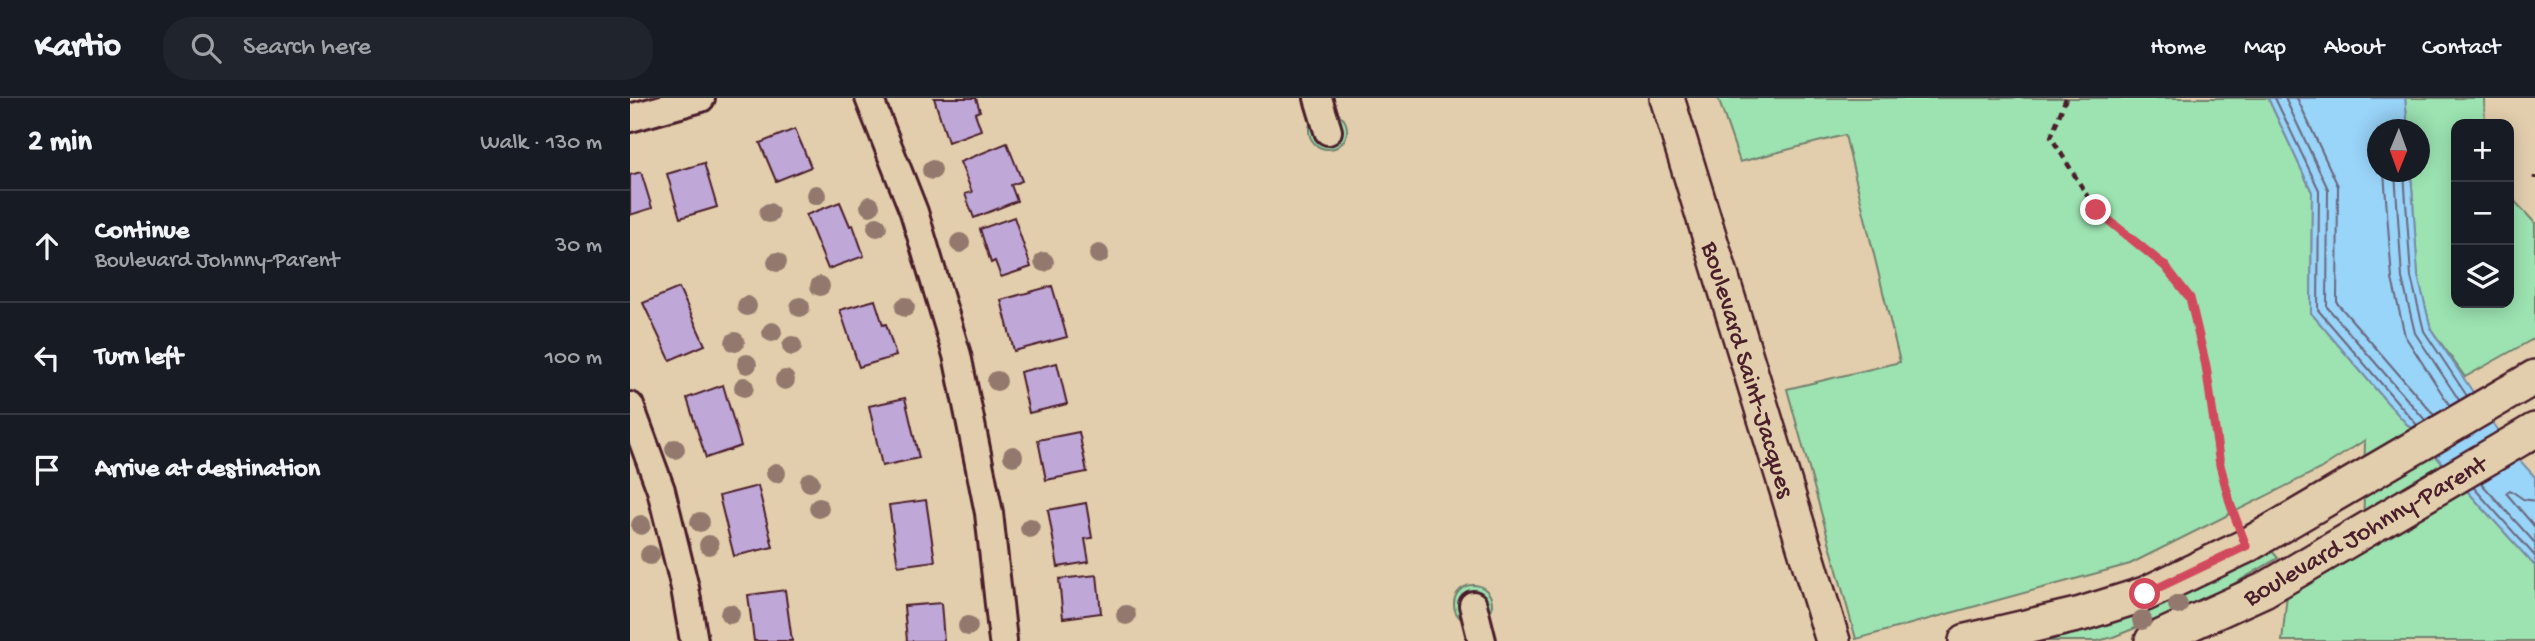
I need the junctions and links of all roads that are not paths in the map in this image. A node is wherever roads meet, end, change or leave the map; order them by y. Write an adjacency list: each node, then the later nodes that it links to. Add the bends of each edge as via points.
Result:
1 (701, 98): 5 (street)
2 (869, 98): 12 (street, via 914,212 957,355 989,513)
3 (1318, 98): 6 (street)
4 (1667, 98): 14 (street, Boulevard Saint-Jacques)
5 (630, 118)
6 (1328, 131)
7 (2535, 377): 15 (street, Boulevard Johnny-Parent, via 2246,546 2145,594)
8 (630, 406): 11 (street, via 661,490)
9 (2535, 430): 16 (street, Boulevard Johnny-Parent, via 2264,590)
10 (1473, 605): 13 (street)
11 (694, 641)
12 (1003, 641)
13 (1482, 641)
14 (1833, 641)
15 (1966, 641)
16 (2152, 641)

